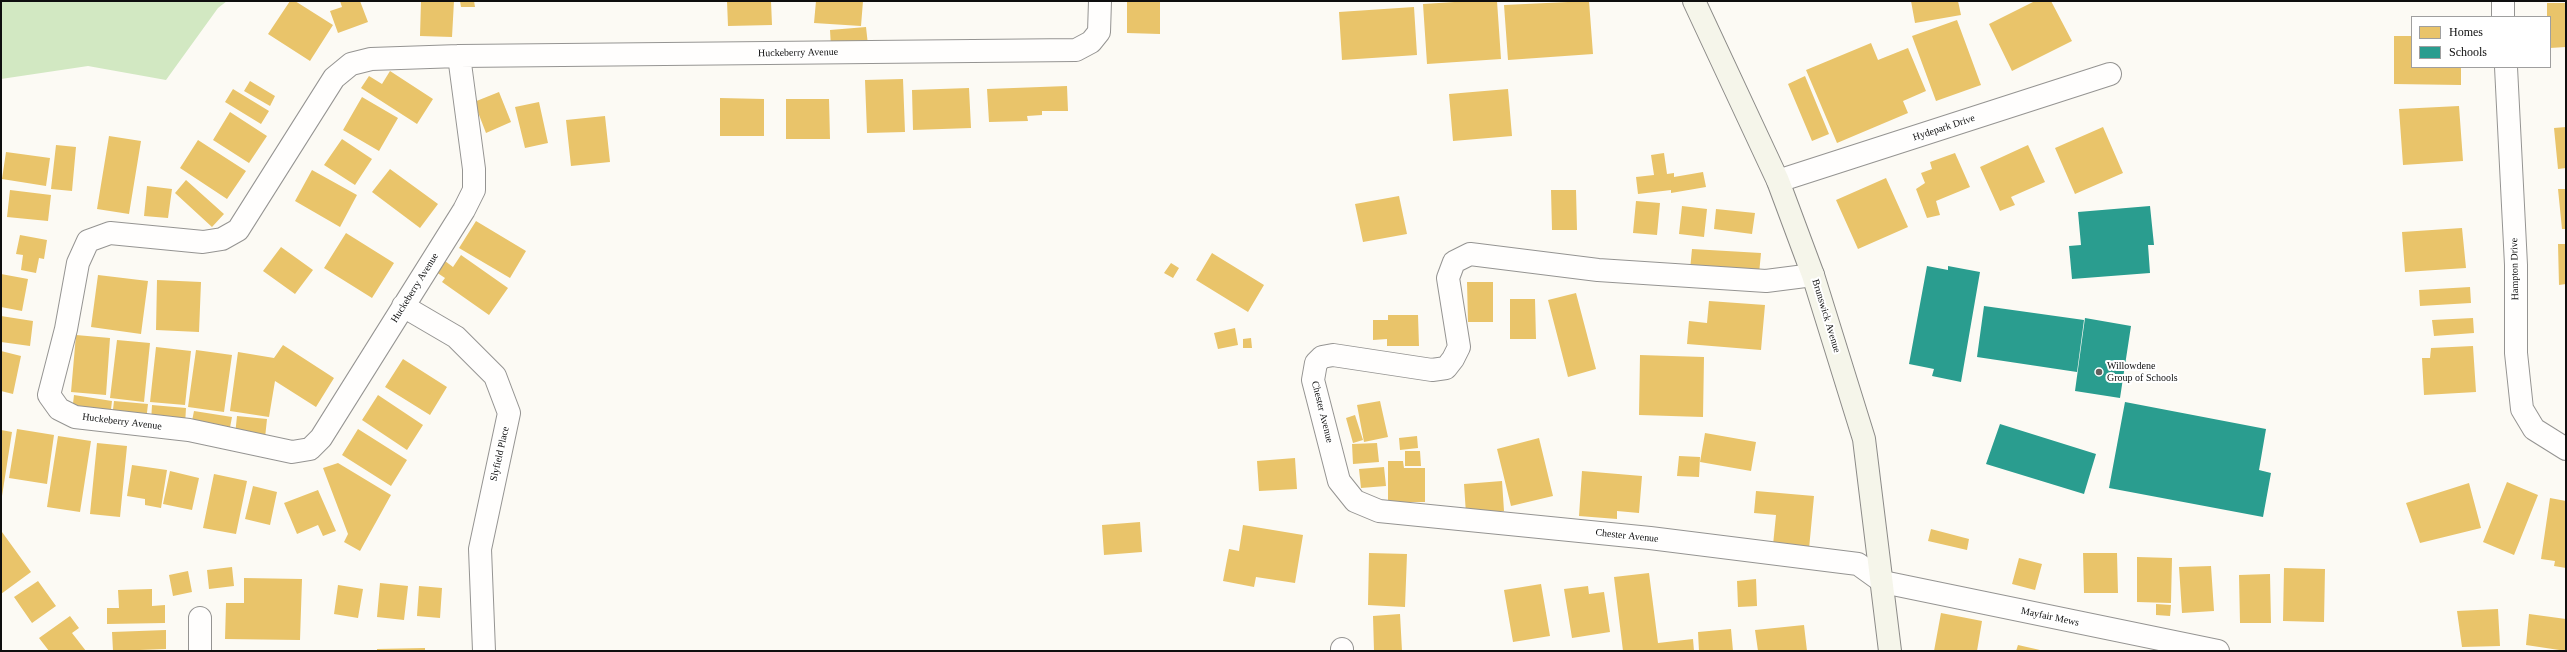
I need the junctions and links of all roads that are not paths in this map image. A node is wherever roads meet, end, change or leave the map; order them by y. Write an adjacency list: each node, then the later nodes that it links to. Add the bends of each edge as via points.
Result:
1 (1100, 1): 5 (street, Huckeberry Avenue, via 1099,32 1091,42 1076,50)
2 (1694, 1): 8 (main road, Brunswick Avenue)
3 (2503, 1): 4 (street)
4 (2503, 16)
5 (459, 56): 10 (street, Huckeberry Avenue, via 474,169 474,190); 10 (street, Huckeberry Avenue, via 372,59 351,64 334,78 238,230 222,239 203,242 110,233 88,241 78,263 66,330 49,395 60,409 75,417 189,430 292,452 310,449 321,438)
6 (2506, 68): 11 (street, Hampton Drive, via 2516,265 2516,353 2522,409 2534,430)
7 (2110, 74): 8 (street, Hydepark Drive)
8 (1778, 181): 9 (main road, Brunswick Avenue)
9 (1813, 275): 12 (main road, Brunswick Avenue, via 1864,439); 12 (street, Chester Avenue, via 1766,281 1598,270 1470,254 1454,262 1448,278 1459,347 1446,368 1432,370 1333,355 1322,357 1316,363 1313,380 1339,481 1355,501 1379,511 1650,538 1858,564)
10 (403, 306): 15 (street, Slyfield Place, via 456,337 495,376 510,413 498,458 480,549)
11 (2566, 448)
12 (1883, 582): 16 (main road, Brunswick Avenue); 17 (street, Mayfair Mews)
13 (200, 618): 14 (street)
14 (200, 651)
15 (484, 651)
16 (1890, 651)
17 (2214, 651)

